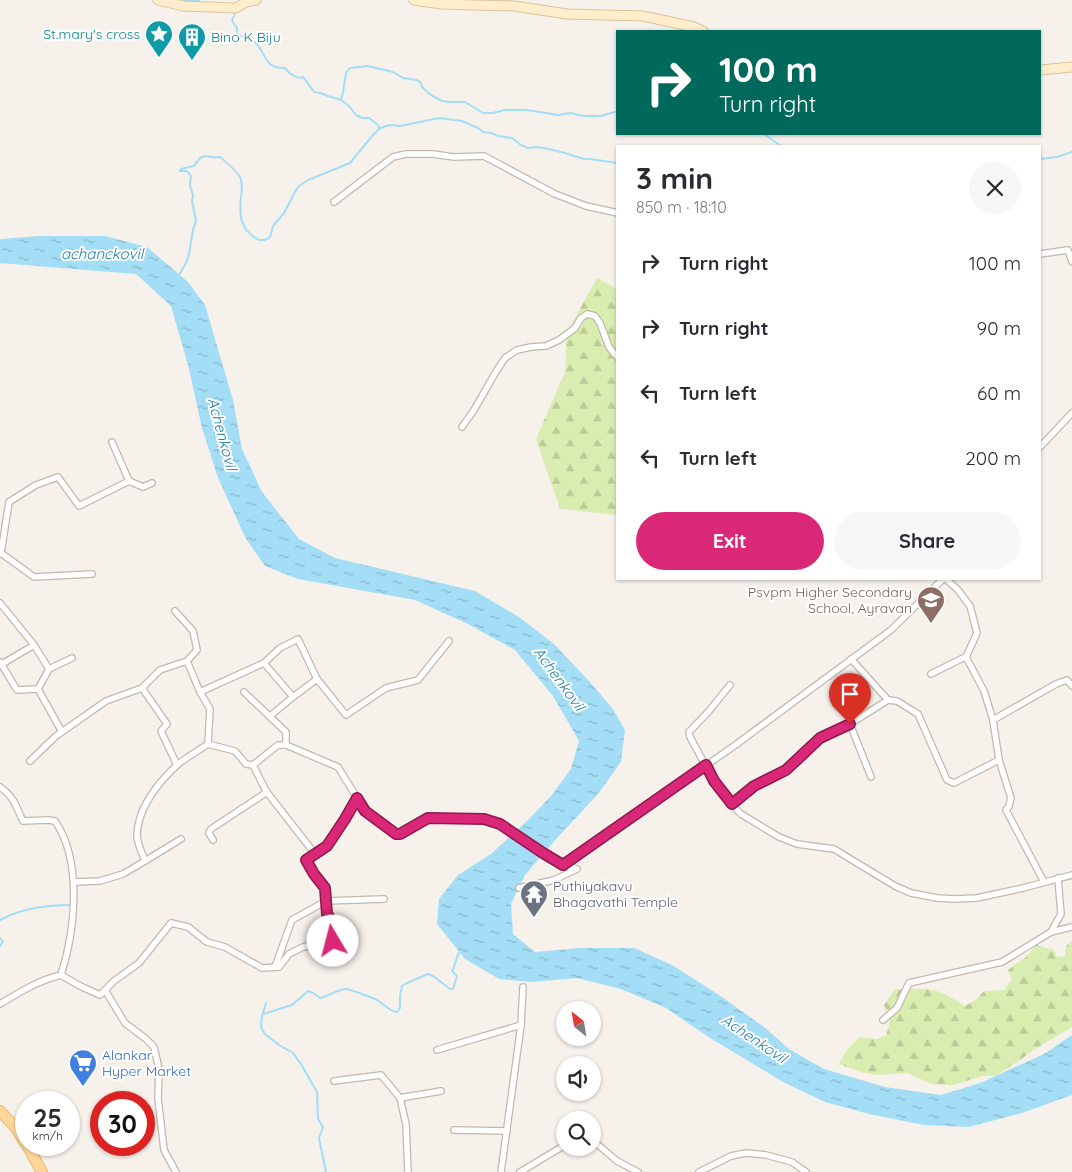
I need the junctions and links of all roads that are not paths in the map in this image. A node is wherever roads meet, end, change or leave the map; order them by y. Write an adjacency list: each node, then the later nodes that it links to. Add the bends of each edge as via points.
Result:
1 (158, 0): 2 (main road, via 183,6 236,8)
2 (256, 0)
3 (414, 0): 4 (main road, via 514,6 567,14 643,16)
4 (701, 30)
5 (1072, 67): 6 (main road)
6 (1041, 70)
7 (334, 202): 8 (street, via 393,158 406,154 433,154 484,156 555,194 586,206)
8 (616, 212)
9 (1041, 254): 10 (street, via 1068,250)
10 (1072, 262)
11 (616, 355): 13 (street, via 600,322 587,314 559,340 546,346 517,350 505,358)
12 (1072, 413): 15 (street)
13 (462, 427)
14 (112, 442): 16 (street)
15 (1041, 446)
16 (129, 481): 17 (street, via 143,487); 18 (street, via 79,506 58,476 36,485 9,502)
17 (152, 483)
18 (1, 553): 19 (street, via 34,577)
19 (92, 574)
20 (943, 580): 28 (street, via 891,630)
21 (945, 580): 26 (street, via 970,606 977,633)
22 (0, 604): 25 (street)
23 (176, 611): 29 (street, via 193,631 197,650)
24 (449, 641): 35 (street, via 418,680 386,688 346,714)
25 (34, 645): 30 (street); 32 (street)
26 (967, 656): 33 (street); 45 (street, via 984,691)
27 (72, 658): 32 (street)
28 (852, 659): 43 (street); 54 (street)
29 (187, 661): 38 (street, via 160,670); 40 (street)
30 (1, 663): 39 (street, via 17,690)
31 (264, 663): 35 (street, via 280,648 298,639); 40 (street); 42 (street)
32 (49, 669): 39 (street)
33 (931, 674)
34 (1069, 678): 37 (street); 45 (street)
35 (317, 679): 42 (street)
36 (730, 685): 54 (street, via 689,732)
37 (1072, 686)
38 (142, 688): 47 (street, via 106,701); 52 (street, via 168,724 161,731)
39 (38, 689): 47 (street)
40 (200, 692): 48 (street, via 210,709)
41 (244, 692): 44 (street)
42 (293, 697): 44 (street)
43 (888, 700): 46 (street); 50 (street, via 897,701 918,714 947,780 954,783)
44 (270, 716): 49 (street, via 286,732)
45 (993, 720): 50 (street)
46 (850, 724): 55 (street); 59 (street, via 820,738 786,770 754,786)
47 (62, 732): 51 (street)
48 (208, 744): 52 (street); 53 (street, via 235,751 246,764)
49 (286, 745): 53 (street, via 278,745); 58 (street, via 338,767)
50 (999, 760): 68 (street, via 1012,798 1006,810)
51 (30, 761)
52 (177, 765): 63 (street, via 155,789 141,813 137,836)
53 (253, 765): 57 (street)
54 (706, 765): 59 (street); 64 (street)
55 (871, 777)
56 (0, 787): 67 (street, via 10,795 23,821 55,822 69,855)
57 (267, 792): 61 (street, via 211,829 209,833); 62 (street)
58 (357, 798): 62 (street, via 327,846); 64 (street, via 365,811 396,834 428,818 484,819 500,824)
59 (732, 804): 68 (street, via 741,814 780,837 797,844 834,849 911,893 955,899 977,898)
60 (181, 839): 63 (street)
61 (213, 840)
62 (315, 854): 71 (street, via 306,860 325,888)
63 (145, 861): 67 (street, via 123,874 100,881)
64 (563, 865): 69 (street, via 577,869 554,880)
65 (1072, 875): 66 (street)
66 (1058, 878): 68 (street); 73 (street, via 1061,914)
67 (74, 882): 75 (street, via 72,930)
68 (1044, 882)
69 (519, 888)
70 (384, 899): 71 (street)
71 (326, 901): 74 (street, via 292,920); 74 (street, via 327,914 335,925 333,941 303,947)
72 (1072, 927): 73 (street)
73 (1051, 932): 79 (street, via 1002,962 909,983 897,1008)
74 (275, 967): 77 (street, via 262,968 225,947 207,942 188,927 171,923 139,963)
75 (61, 975): 77 (street, via 100,995); 78 (street)
76 (523, 987): 80 (street)
77 (105, 990): 93 (street, via 125,1023 154,1046 159,1069 158,1098 164,1150)
78 (0, 1004)
79 (883, 1020)
80 (521, 1025): 81 (street); 88 (street)
81 (437, 1050)
82 (334, 1081): 84 (street, via 381,1075)
83 (441, 1091): 84 (street)
84 (400, 1098): 94 (street, via 406,1124)
85 (0, 1111): 86 (main road)
86 (15, 1127)
87 (454, 1130): 88 (street)
88 (507, 1131): 95 (street)
89 (601, 1147): 97 (street)
90 (556, 1150): 96 (street)
91 (33, 1156): 92 (main road)
92 (42, 1172)
93 (176, 1172)
94 (408, 1172)
95 (501, 1172)
96 (520, 1172)
97 (638, 1172)
98 (699, 1172): 99 (street, via 731,1156 746,1153 792,1162)
99 (806, 1172)

